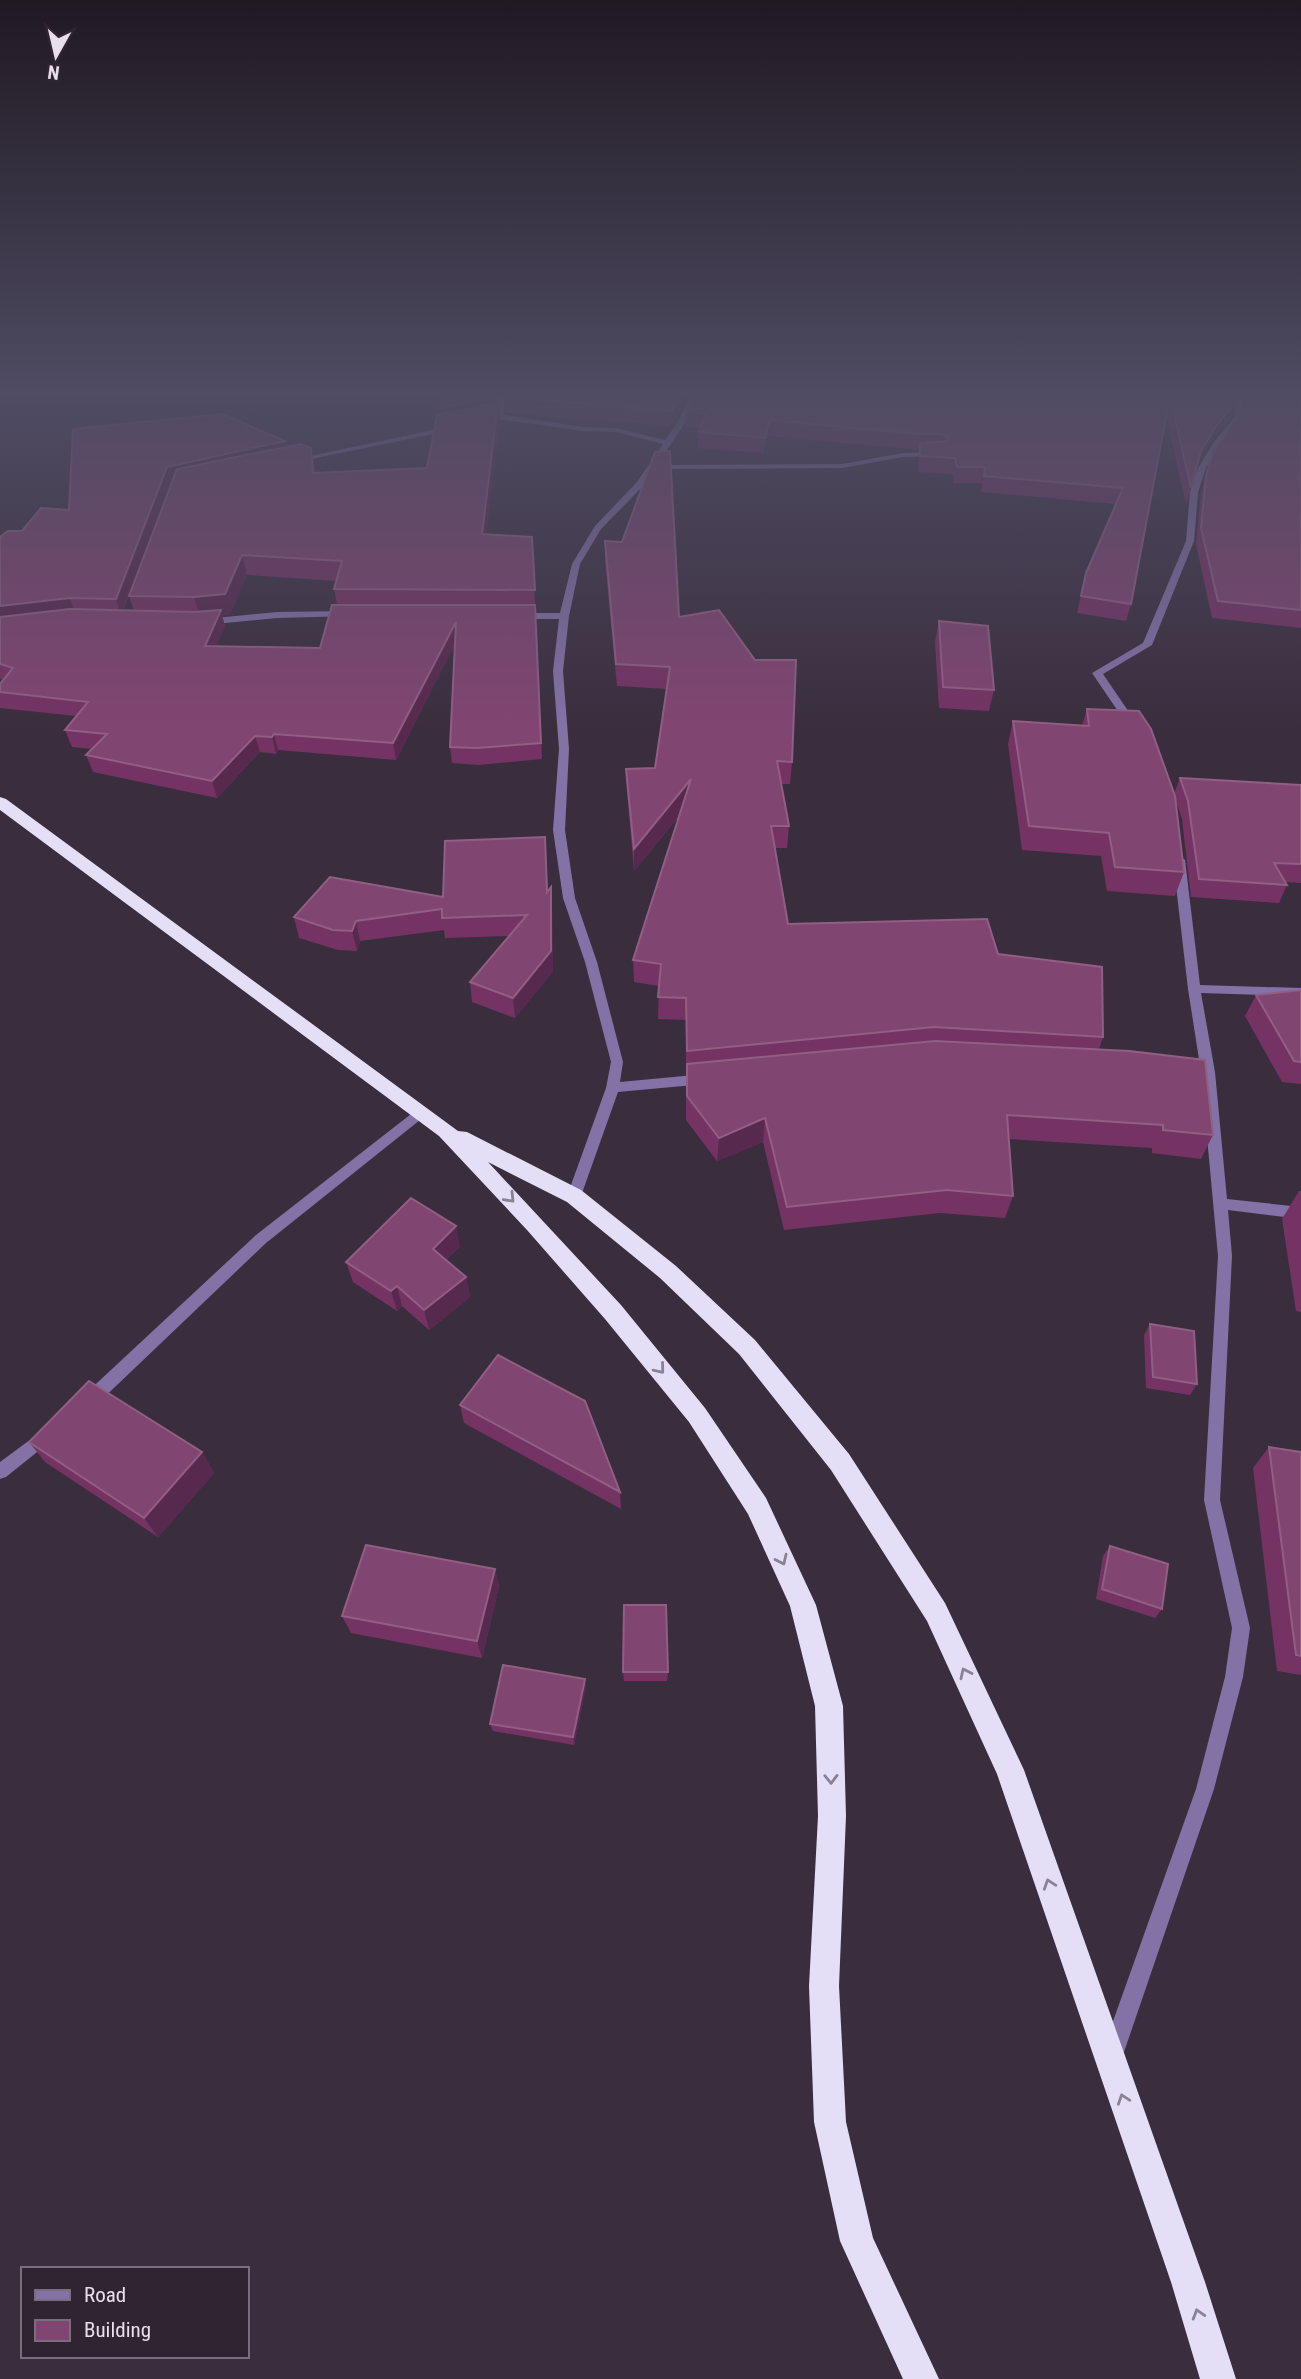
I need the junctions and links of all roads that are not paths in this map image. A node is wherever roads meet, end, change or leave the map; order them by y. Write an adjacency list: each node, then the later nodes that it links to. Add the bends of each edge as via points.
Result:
1 (619, 506): 5 (street, via 598,528 576,564)
2 (1193, 506): 7 (street, via 1190,541 1147,645 1097,673)
3 (365, 614): 6 (street)
4 (510, 616): 5 (street)
5 (564, 616): 13 (street, via 558,671 564,749 559,830 569,898 617,1062)
6 (188, 622)
7 (1138, 733)
8 (0, 802): 14 (highway)
9 (1177, 846): 10 (street)
10 (1194, 989): 11 (street); 17 (street)
11 (1301, 992)
12 (723, 1077): 13 (street)
13 (613, 1088): 16 (street)
14 (420, 1112): 15 (highway); 19 (street, via 261,1239)
15 (446, 1131): 16 (highway); 23 (highway, one-way to 23, via 552,1243 697,1415 757,1506 803,1605 829,1706 832,1816 824,1986 830,2122 857,2241)
16 (574, 1196): 22 (highway, one-way to 16, via 1010,1770 936,1612 840,1462 747,1347 668,1272)
17 (1220, 1204): 18 (street); 22 (street, via 1225,1256 1212,1500 1241,1628 1234,1677 1205,1789)
18 (1301, 1213)
19 (79, 1409)
20 (58, 1426): 21 (street)
21 (0, 1472)
22 (1110, 2060): 24 (highway, one-way to 22)
23 (921, 2379)
24 (1218, 2379)

